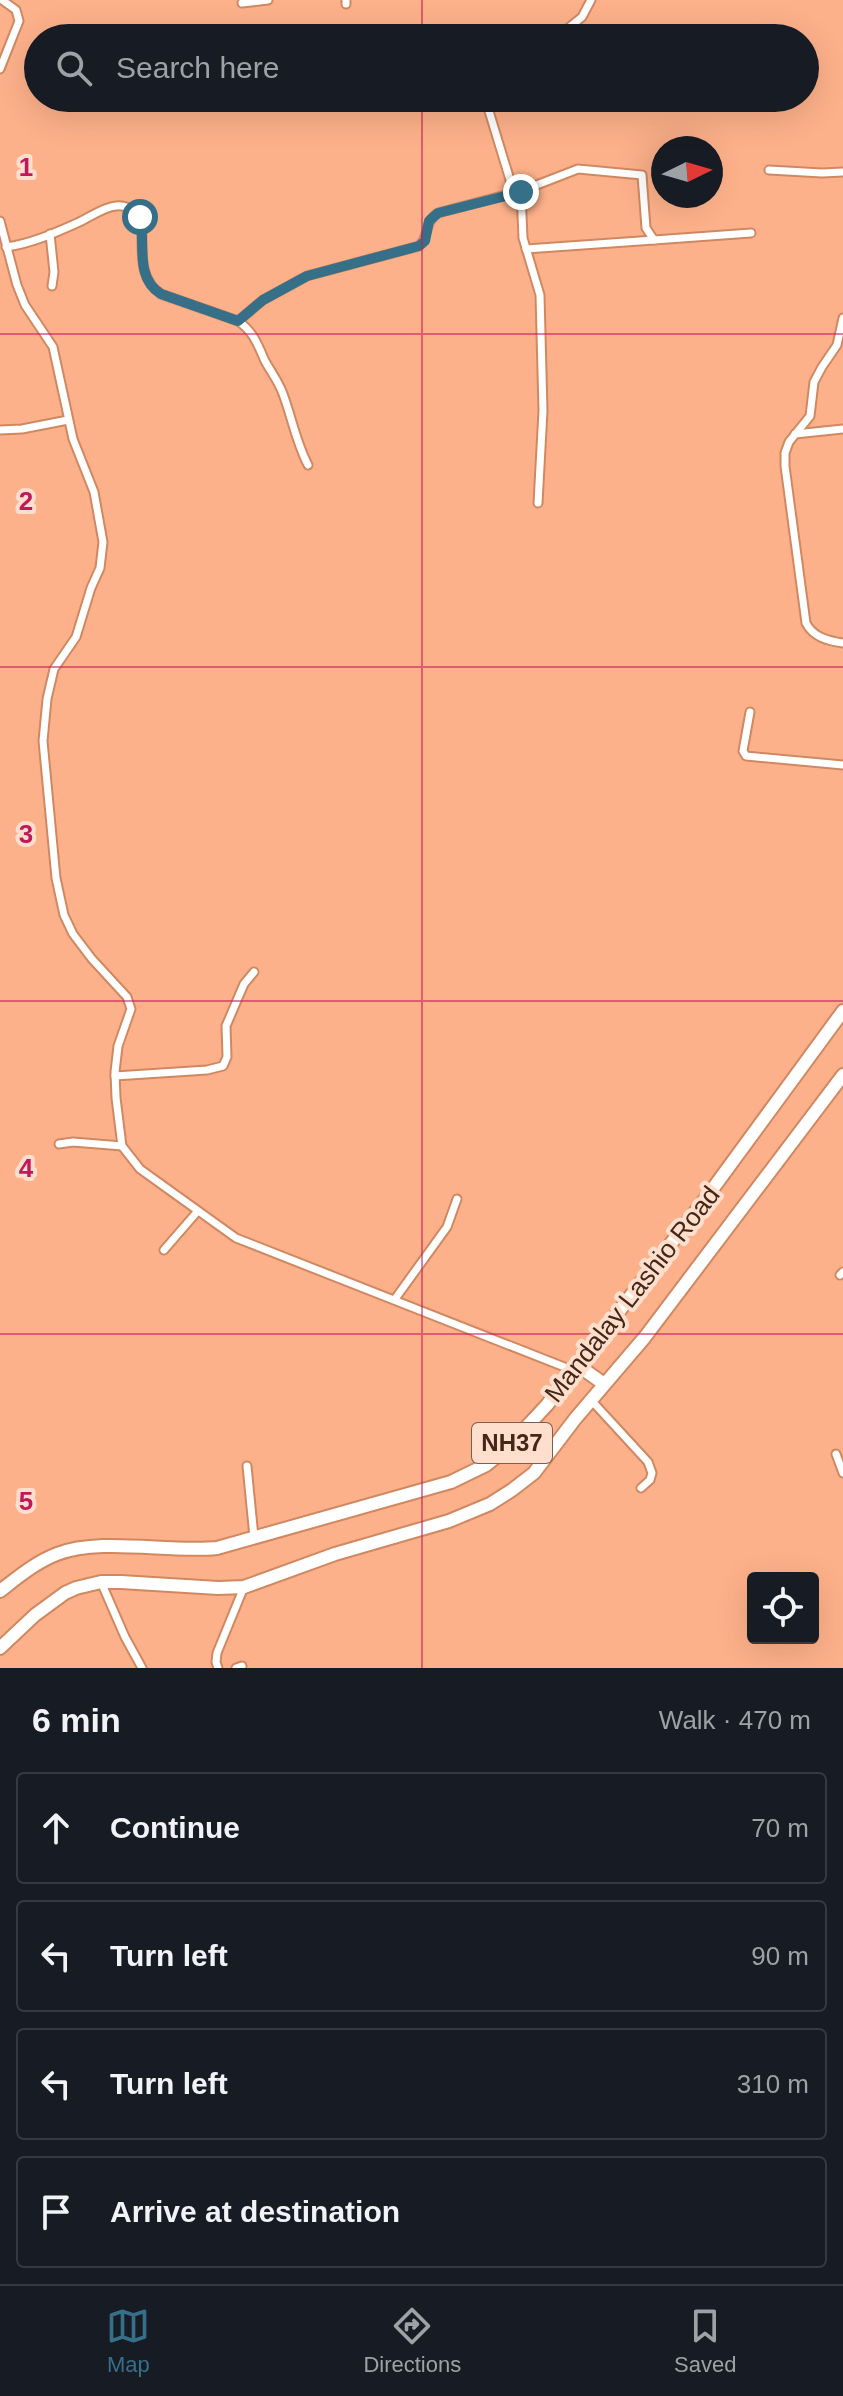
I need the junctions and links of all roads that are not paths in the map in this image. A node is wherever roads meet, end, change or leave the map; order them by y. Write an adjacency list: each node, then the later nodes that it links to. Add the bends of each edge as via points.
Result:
1 (2, 0): 6 (street, via 16,10 19,21)
2 (268, 0): 4 (street)
3 (591, 0): 5 (street)
4 (242, 3)
5 (573, 24)
6 (0, 69)
7 (490, 112): 10 (street)
8 (769, 170): 9 (street)
9 (843, 172)
10 (517, 193): 14 (street, via 578,169 642,175 646,228); 16 (street); 19 (street, via 438,213 419,246 307,276)
11 (0, 221): 15 (street)
12 (751, 233): 14 (street)
13 (50, 234): 15 (street); 17 (street); 19 (street, via 108,207 137,212 142,260 152,288)
14 (654, 240): 16 (street)
15 (6, 247): 20 (street, via 25,305 53,347)
16 (526, 249): 25 (street, via 540,295 543,411)
17 (52, 286)
18 (843, 318): 23 (street, via 837,345 814,382 810,416)
19 (238, 321): 24 (street, via 257,341 279,383)
20 (68, 420): 22 (street); 32 (street, via 94,492 103,553 76,637 50,679 45,770 64,915 73,934 130,1003)
21 (843, 429): 23 (street)
22 (0, 430)
23 (795, 434): 26 (street, via 785,466 806,623 817,636)
24 (308, 465)
25 (538, 503)
26 (843, 643)
27 (750, 712): 28 (street, via 746,756)
28 (843, 765)
29 (254, 972): 32 (street, via 226,1026 223,1066)
30 (843, 1011): 39 (highway, Mandalay Lashio Road / NH37)
31 (843, 1075): 40 (highway, Mandalay Lashio Road / NH37)
32 (115, 1076): 34 (street)
33 (59, 1144): 34 (street)
34 (122, 1146): 36 (street, via 140,1169)
35 (457, 1199): 38 (street, via 447,1227)
36 (197, 1212): 37 (street); 38 (street, via 236,1238)
37 (164, 1250)
38 (395, 1299): 39 (street)
39 (574, 1367): 40 (highway); 46 (highway, Mandalay Lashio Road / NH37, via 527,1428 469,1475)
40 (604, 1384): 41 (highway, Mandalay Lashio Road / NH37)
41 (591, 1400): 45 (street, via 648,1462 652,1473); 48 (highway, Mandalay Lashio Road / NH37, via 534,1473 490,1504)
42 (836, 1454): 44 (street)
43 (247, 1466): 46 (street)
44 (843, 1473)
45 (641, 1488)
46 (254, 1539): 49 (highway, Mandalay Lashio Road / NH37, via 195,1551 70,1550 45,1559)
47 (101, 1582): 48 (highway, Mandalay Lashio Road / NH37); 50 (highway, Mandalay Lashio Road / NH37, via 65,1593); 51 (street)
48 (244, 1587): 52 (street, via 217,1653)
49 (0, 1591)
50 (0, 1648)
51 (142, 1668)
52 (218, 1668)

